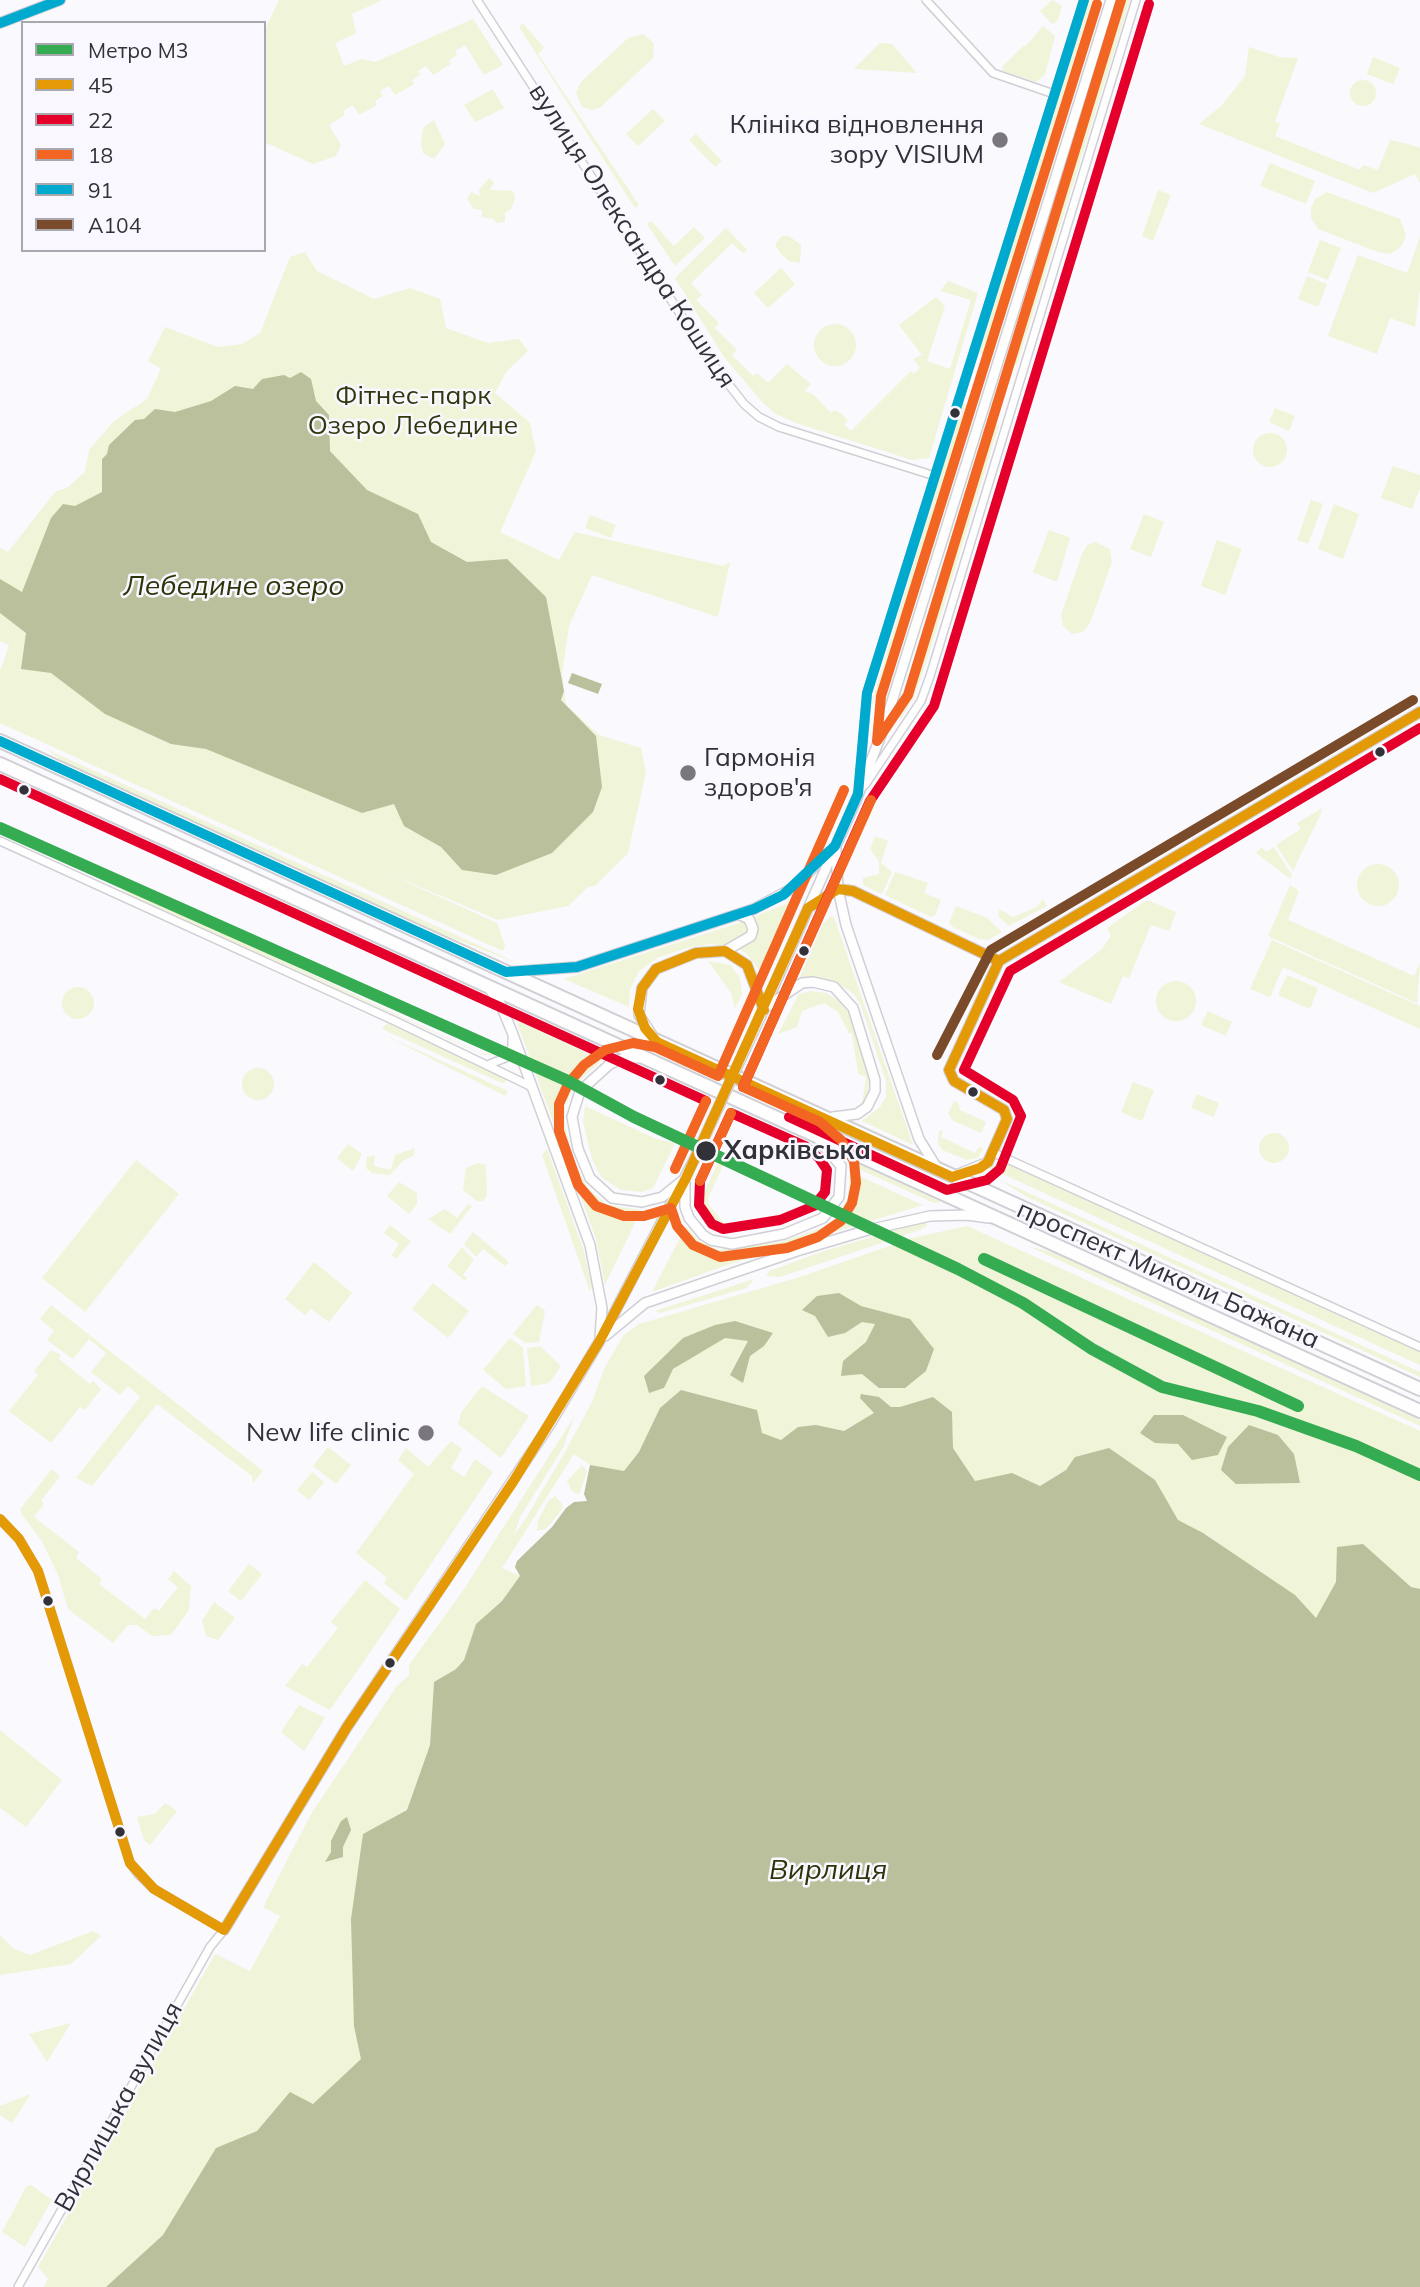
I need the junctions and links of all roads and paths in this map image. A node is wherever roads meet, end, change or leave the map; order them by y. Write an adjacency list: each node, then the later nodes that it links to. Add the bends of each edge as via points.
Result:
1 (60, 0): 7 (street)
2 (477, 0): 9 (street, вулиця Олександра Кошиця, via 712,363 744,404 779,427)
3 (926, 0): 8 (street, via 993,73)
4 (1084, 0): 8 (street)
5 (1111, 0): 13 (street, via 884,727)
6 (1136, 0): 13 (street, via 921,701)
7 (0, 23)
8 (1054, 94): 9 (street)
9 (935, 476): 13 (street, via 867,693)
10 (1420, 712): 20 (street)
11 (0, 741): 21 (highway, проспект Миколи Бажана)
12 (0, 764): 22 (highway, проспект Миколи Бажана)
13 (858, 794): 15 (street)
14 (0, 841): 27 (street)
15 (835, 846): 16 (street); 17 (street); 18 (street, via 783,895)
16 (838, 889): 17 (street); 20 (street, via 861,894); 32 (street, via 846,925 915,1126)
17 (808, 908): 23 (street)
18 (738, 914): 19 (street, via 749,919 751,936); 21 (street, via 578,967)
19 (724, 951): 23 (street, via 747,965); 25 (street, via 696,953 666,963 648,978 638,1009)
20 (999, 961): 31 (street, via 949,1070 954,1081 1003,1110 1007,1119)
21 (506, 972): 25 (highway, проспект Миколи Бажана)
22 (485, 985): 24 (street, via 500,1003); 26 (highway, проспект Миколи Бажана)
23 (762, 1012): 29 (street, via 782,994 813,982 834,987 853,1008 874,1091 866,1107 851,1117); 34 (street, bridge)
24 (512, 1031): 27 (street, via 510,1052 503,1060); 28 (street)
25 (657, 1042): 29 (highway, проспект Миколи Бажана)
26 (649, 1060): 30 (highway, проспект Миколи Бажана); 34 (street, via 624,1058 586,1082 572,1116 578,1149 597,1187 624,1202 662,1197)
27 (488, 1064): 28 (street)
28 (533, 1087): 36 (street, via 590,1245 602,1308)
29 (822, 1116): 32 (highway, проспект Миколи Бажана)
30 (813, 1134): 34 (street, via 841,1166 839,1197 824,1218 784,1234 732,1244 702,1235 685,1207); 35 (highway, проспект Миколи Бажана)
31 (992, 1152): 33 (street, via 980,1168); 37 (street, проспект Миколи Бажана)
32 (938, 1170): 33 (highway, проспект Миколи Бажана)
33 (953, 1177): 38 (highway, проспект Миколи Бажана)
34 (686, 1178): 36 (street)
35 (999, 1219): 36 (street, via 930,1216 821,1244 645,1303); 39 (highway, проспект Миколи Бажана)
36 (599, 1342): 41 (street, via 513,1482 347,1727)
37 (1420, 1347)
38 (1420, 1389)
39 (1420, 1411)
40 (0, 1519): 41 (street, via 38,1570 130,1863 154,1889)
41 (224, 1930): 42 (street, Вирлицька вулиця, via 210,1947)
42 (18, 2287)

